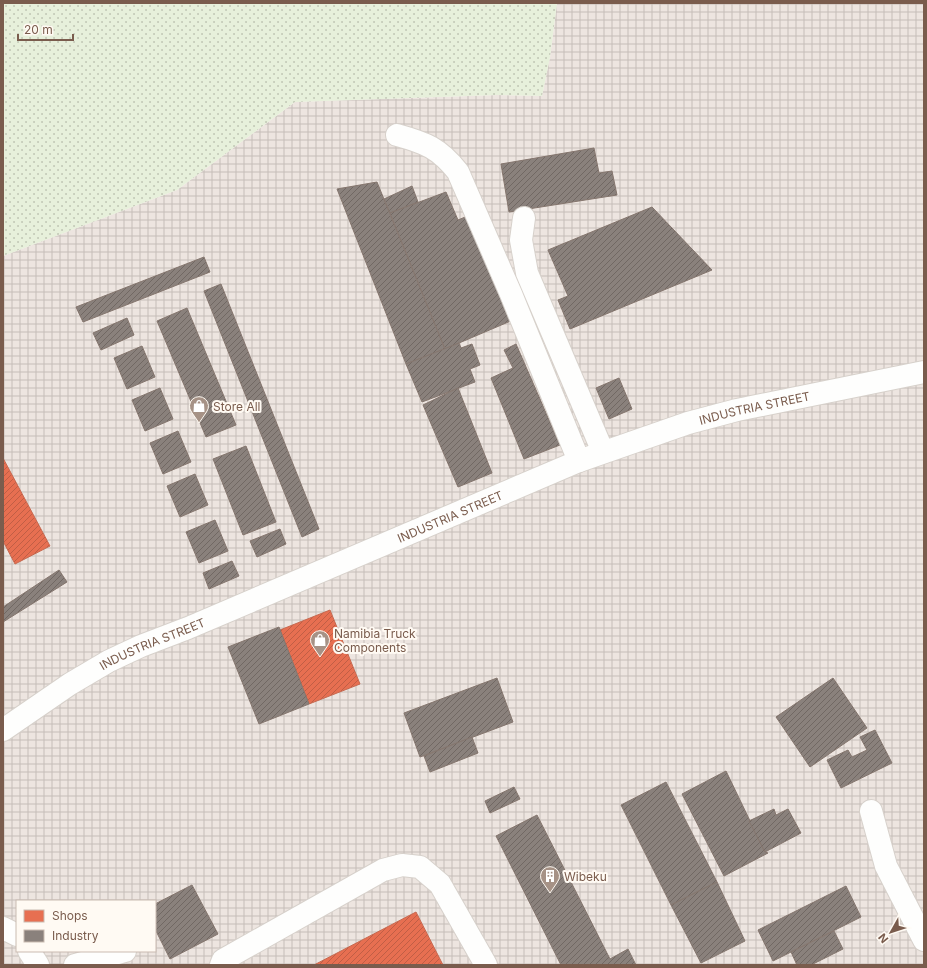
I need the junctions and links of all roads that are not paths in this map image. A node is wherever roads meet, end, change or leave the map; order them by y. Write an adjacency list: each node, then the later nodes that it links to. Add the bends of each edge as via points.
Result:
1 (397, 135): 5 (street, via 421,142 435,150 458,172)
2 (524, 218): 4 (street, via 521,240 531,285)
3 (924, 372): 4 (street, INDUSTRIA STREET, via 737,410 688,423)
4 (603, 452): 5 (street, INDUSTRIA STREET)
5 (579, 461): 6 (street, INDUSTRIA STREET, via 141,646 88,673)
6 (3, 730)
7 (871, 811): 10 (street, via 886,866)
8 (3, 928): 9 (street)
9 (16, 934)
10 (924, 940)
11 (30, 952): 13 (street)
12 (121, 952): 14 (street)
13 (38, 965)
14 (75, 965)
15 (221, 965): 16 (street, via 223,960 383,870 402,865 420,867 440,884)
16 (486, 965)

